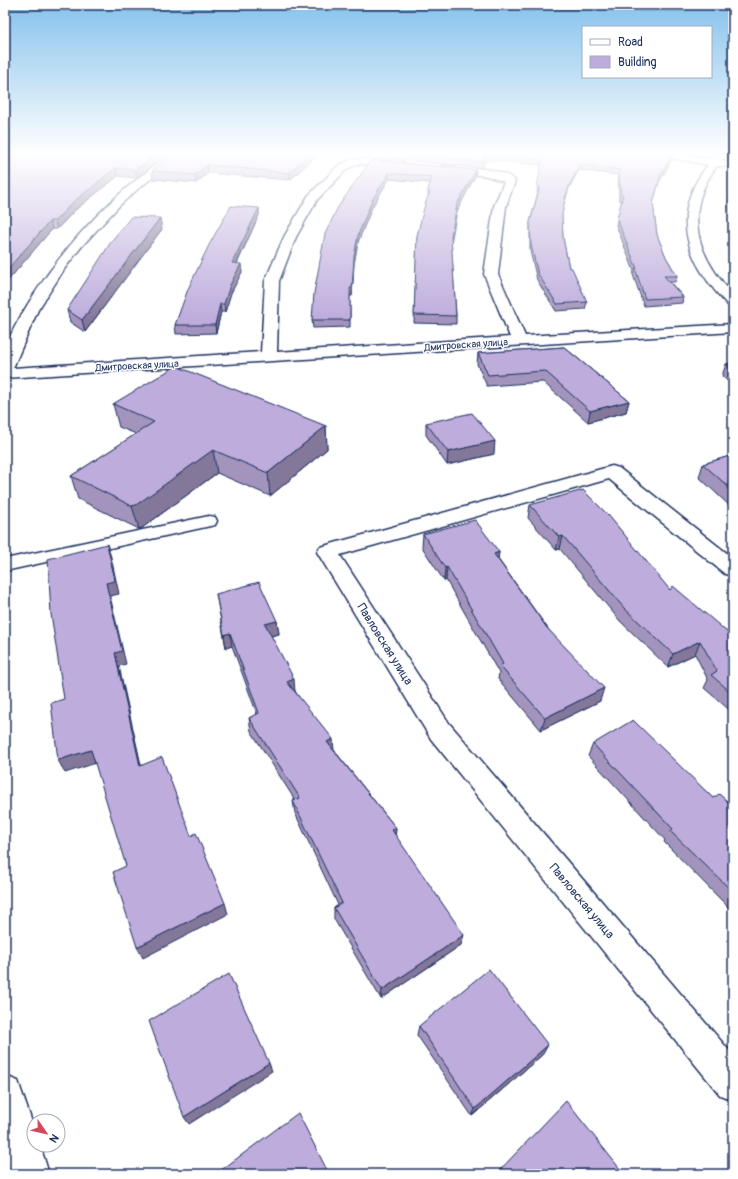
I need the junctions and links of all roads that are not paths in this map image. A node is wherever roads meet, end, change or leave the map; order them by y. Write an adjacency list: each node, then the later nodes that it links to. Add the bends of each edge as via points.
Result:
1 (111, 209): 9 (street, via 64,259 30,311)
2 (306, 209): 8 (street, via 290,237 272,281)
3 (500, 209): 7 (street, Дмитровская улица, via 491,274)
4 (693, 209): 5 (street, via 696,249 716,284)
5 (733, 302)
6 (733, 328): 7 (street, Дмитровская улица)
7 (519, 341): 8 (street, Дмитровская улица)
8 (269, 357): 10 (street, Дмитровская улица)
9 (5, 368)
10 (5, 373)
11 (209, 521): 12 (lane)
12 (5, 565)
13 (733, 569): 14 (street, Павловская улица, via 612,472 327,552 440,731)
14 (733, 1082)
15 (5, 1094): 16 (street)
16 (30, 1174)

